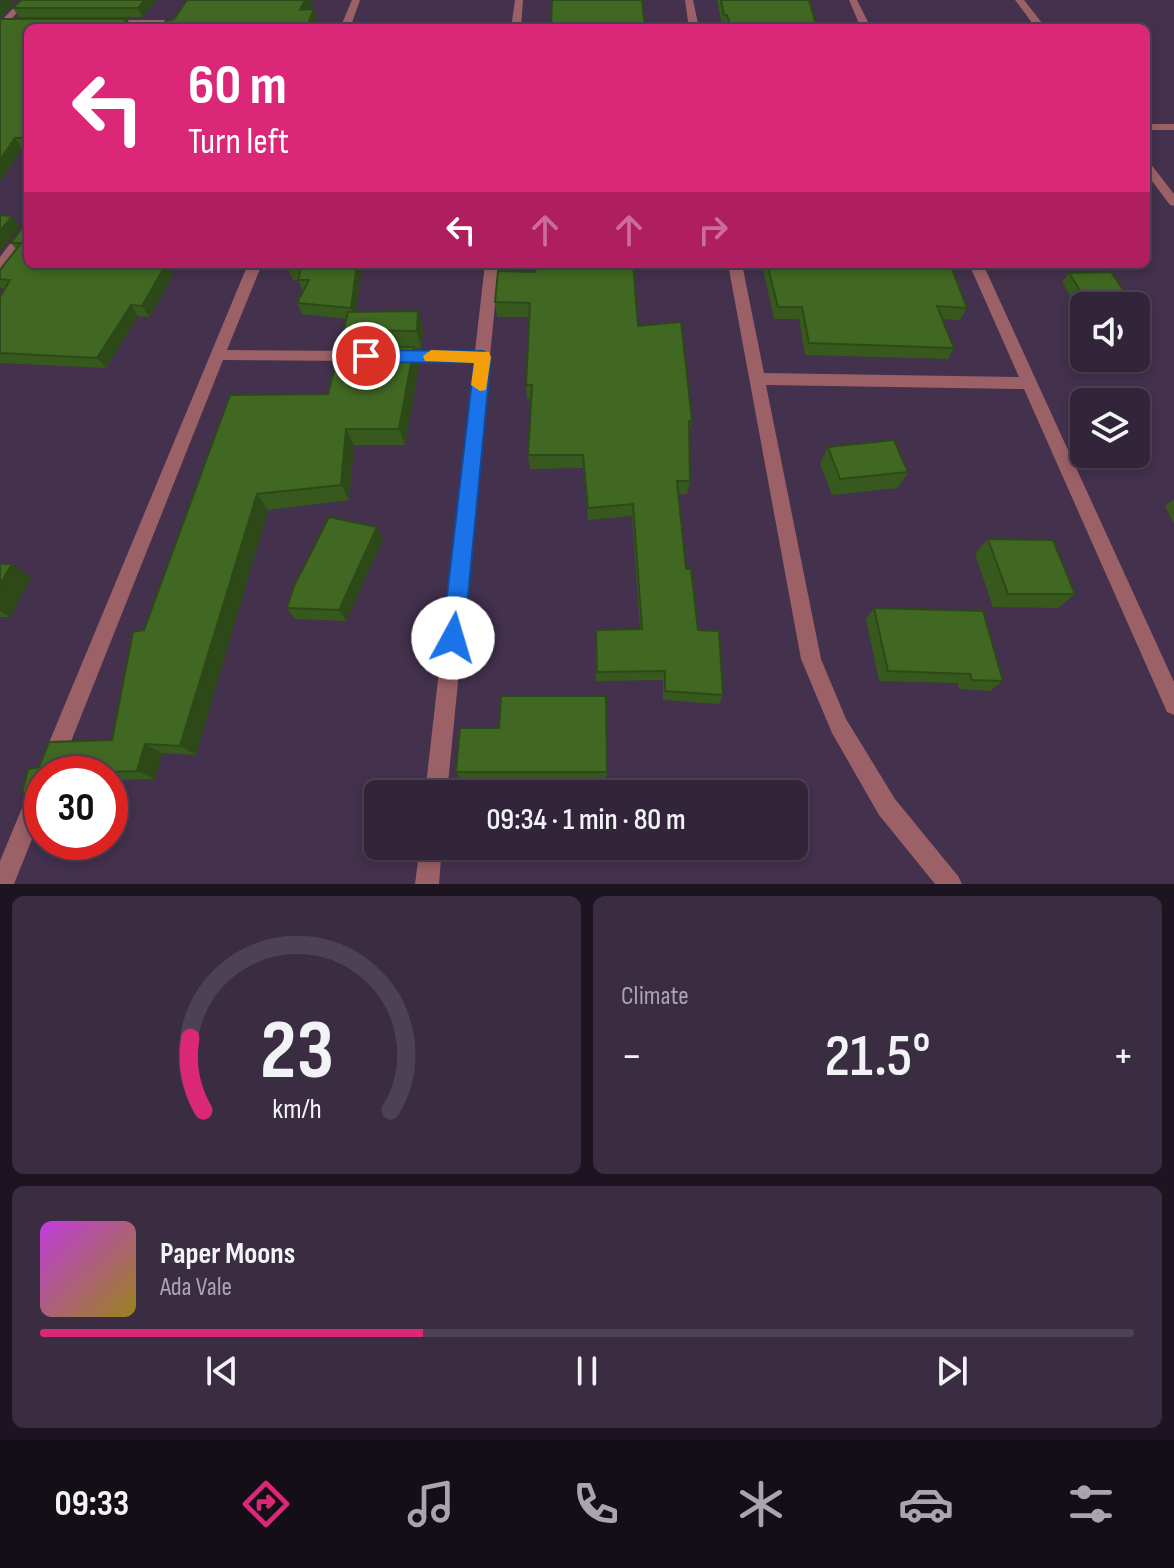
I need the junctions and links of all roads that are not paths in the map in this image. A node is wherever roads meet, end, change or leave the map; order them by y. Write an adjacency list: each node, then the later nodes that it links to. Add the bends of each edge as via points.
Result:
1 (26, 0): 17 (street)
2 (356, 0): 12 (street)
3 (519, 0): 13 (street)
4 (689, 0): 14 (street)
5 (853, 0): 15 (street)
6 (1019, 0): 16 (street)
7 (182, 11): 11 (street)
8 (19, 23): 17 (street)
9 (97, 23): 10 (street)
10 (135, 24)
11 (174, 24)
12 (347, 24)
13 (516, 24)
14 (693, 24)
15 (864, 24)
16 (1038, 24)
17 (2, 25)
18 (1150, 127): 19 (street)
19 (1174, 127)
20 (1150, 170): 21 (street)
21 (1174, 202)
22 (24, 237): 23 (street)
23 (0, 267)
24 (253, 268): 28 (street)
25 (492, 268): 29 (street)
26 (736, 268): 30 (street)
27 (978, 268): 31 (street)
28 (219, 355): 29 (street); 33 (street)
29 (483, 357): 34 (street)
30 (757, 379): 31 (street); 39 (street, via 811,659 839,726 887,807)
31 (1029, 383): 32 (street)
32 (1174, 705)
33 (54, 756)
34 (438, 780)
35 (24, 831): 37 (street)
36 (430, 860): 38 (street)
37 (2, 884)
38 (427, 884)
39 (950, 884)

